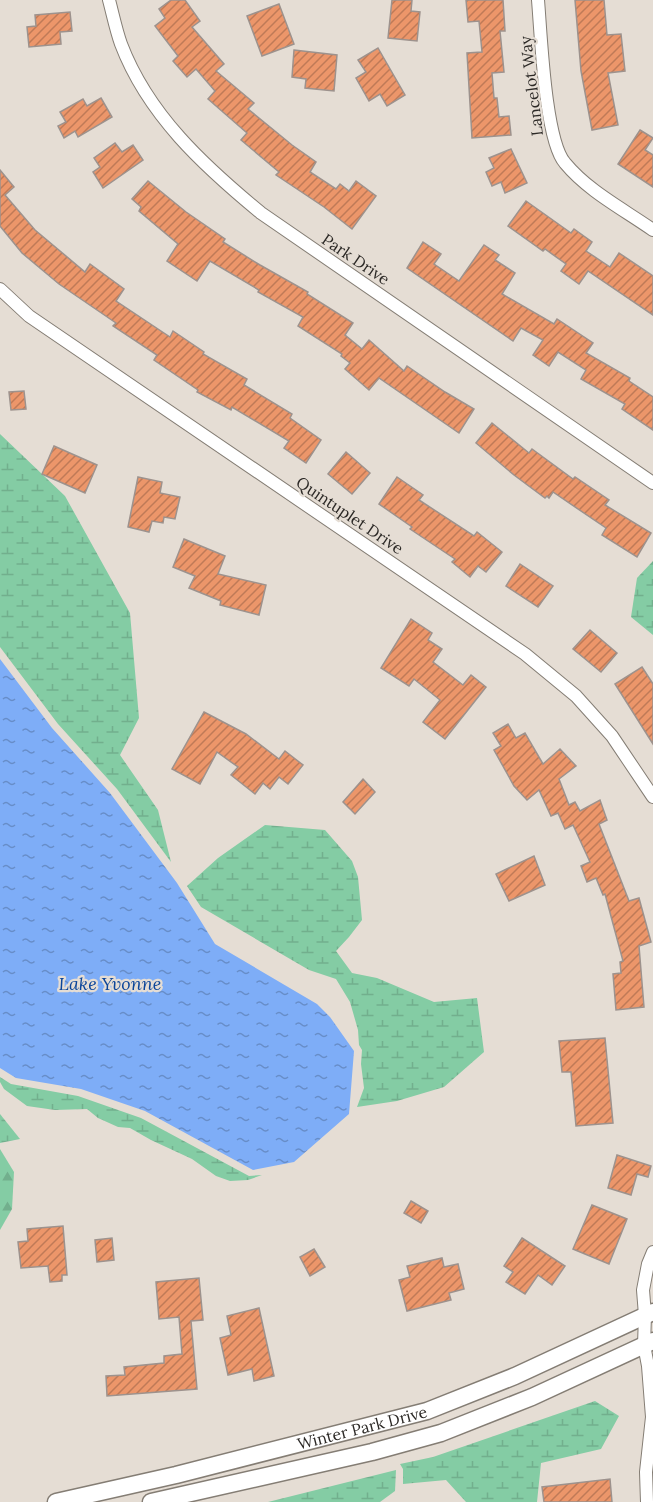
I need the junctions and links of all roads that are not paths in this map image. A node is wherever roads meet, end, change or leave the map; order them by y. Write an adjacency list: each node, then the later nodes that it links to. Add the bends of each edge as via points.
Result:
1 (109, 0): 5 (street, Park Drive, via 121,44 141,86 192,153 225,183 261,213)
2 (538, 0): 3 (street, Lancelot Way, via 553,138 563,161 585,183)
3 (653, 230)
4 (0, 289): 6 (street, Quintuplet Drive, via 29,316 525,654 576,696 605,728)
5 (653, 483)
6 (653, 797)
7 (653, 1252): 8 (street, via 643,1290)
8 (650, 1318): 9 (street); 11 (street, Winter Park Drive, via 427,1410)
9 (648, 1343): 10 (street); 12 (street, Winter Park Drive, via 532,1397 441,1433)
10 (653, 1417): 15 (street, via 646,1472)
11 (182, 1473): 12 (street); 13 (street, Winter Park Drive)
12 (187, 1494): 14 (street, Winter Park Drive)
13 (56, 1502)
14 (151, 1502)
15 (647, 1502)

